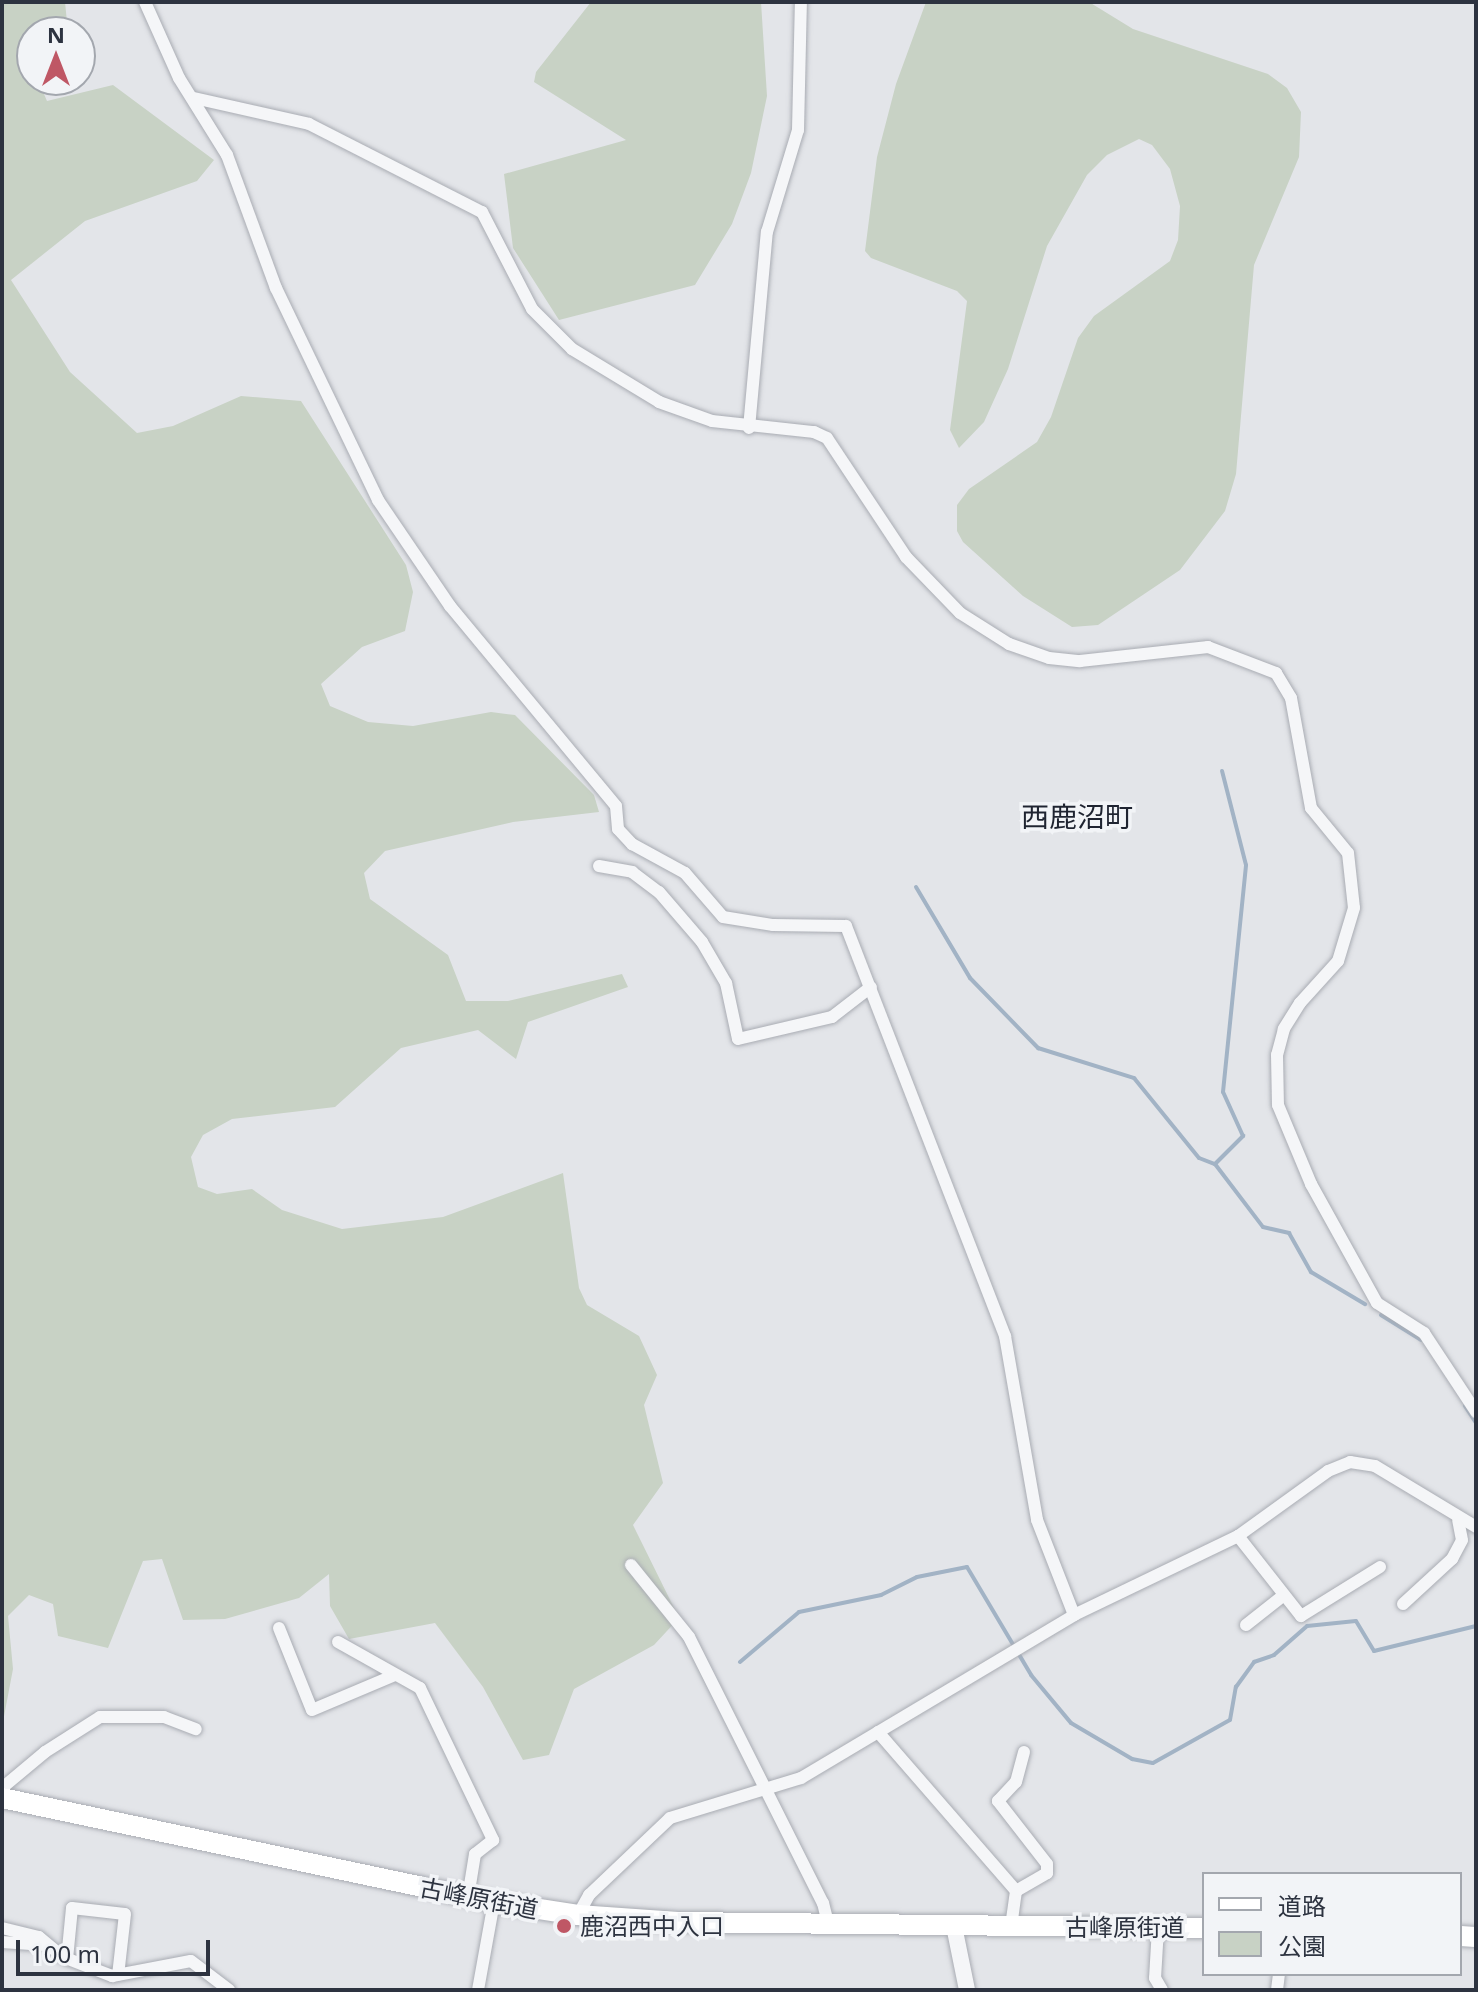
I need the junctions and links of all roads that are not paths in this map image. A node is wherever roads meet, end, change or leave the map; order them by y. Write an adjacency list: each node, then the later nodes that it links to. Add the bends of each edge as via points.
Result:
1 (145, 2): 3 (street, via 179,78)
2 (801, 2): 4 (street, via 798,130 767,232)
3 (194, 98): 4 (street, via 309,124 482,212 515,285 572,349 659,402); 6 (street, via 239,182 276,288 378,500 450,606 616,806 618,829 632,844 685,873 723,917 773,925 846,926)
4 (749, 428): 7 (street, via 814,432 827,438 906,557 960,613 1009,644 1049,658 1080,661 1208,647 1250,660 1283,681 1291,698 1311,808 1348,853 1354,908 1338,961 1284,1029 1277,1055 1278,1105 1298,1159 1377,1303 1424,1333)
5 (599, 866): 6 (street, via 632,872 659,892 702,942 726,983 738,1039 832,1017)
6 (871, 987): 15 (street, via 1005,1336 1037,1520)
7 (1476, 1412)
8 (1458, 1520): 9 (street); 10 (street, via 1375,1466 1350,1462 1328,1471); 14 (street, via 1462,1540 1452,1559)
9 (1476, 1527)
10 (1238, 1536): 13 (street); 15 (street)
11 (631, 1565): 24 (street, via 689,1637)
12 (1380, 1567): 13 (street, via 1301,1616)
13 (1284, 1595): 16 (street)
14 (1403, 1604)
15 (1074, 1615): 21 (street)
16 (1246, 1625)
17 (279, 1628): 19 (street, via 312,1710)
18 (338, 1642): 19 (street)
19 (395, 1675): 27 (street, via 420,1688 493,1840 475,1854)
20 (196, 1729): 23 (street, via 164,1717 100,1717)
21 (878, 1732): 24 (street); 26 (street)
22 (1024, 1752): 26 (street, via 1016,1782 998,1801 1047,1864 1047,1873)
23 (2, 1788)
24 (766, 1793): 29 (street, via 670,1818 589,1895); 30 (street)
25 (2, 1798): 27 (main road, 古峰原街道)
26 (1016, 1891): 32 (street)
27 (468, 1897): 28 (main road, 古峰原街道)
28 (494, 1902): 29 (main road, 古峰原街道); 41 (street)
29 (578, 1915): 30 (main road, 古峰原街道)
30 (828, 1923): 31 (main road, 古峰原街道)
31 (954, 1926): 32 (main road, 古峰原街道); 42 (street)
32 (1011, 1927): 34 (main road, 古峰原街道)
33 (2, 1928): 37 (street)
34 (1158, 1928): 35 (main road, 古峰原街道); 43 (street, via 1155,1978)
35 (1202, 1928)
36 (2, 1942): 37 (street)
37 (48, 1945): 38 (street)
38 (67, 1959): 39 (street); 39 (street, via 72,1908 125,1914)
39 (118, 1975): 40 (street, via 179,1959 191,1961)
40 (229, 1990)
41 (478, 1990)
42 (967, 1990)
43 (1162, 1990)

